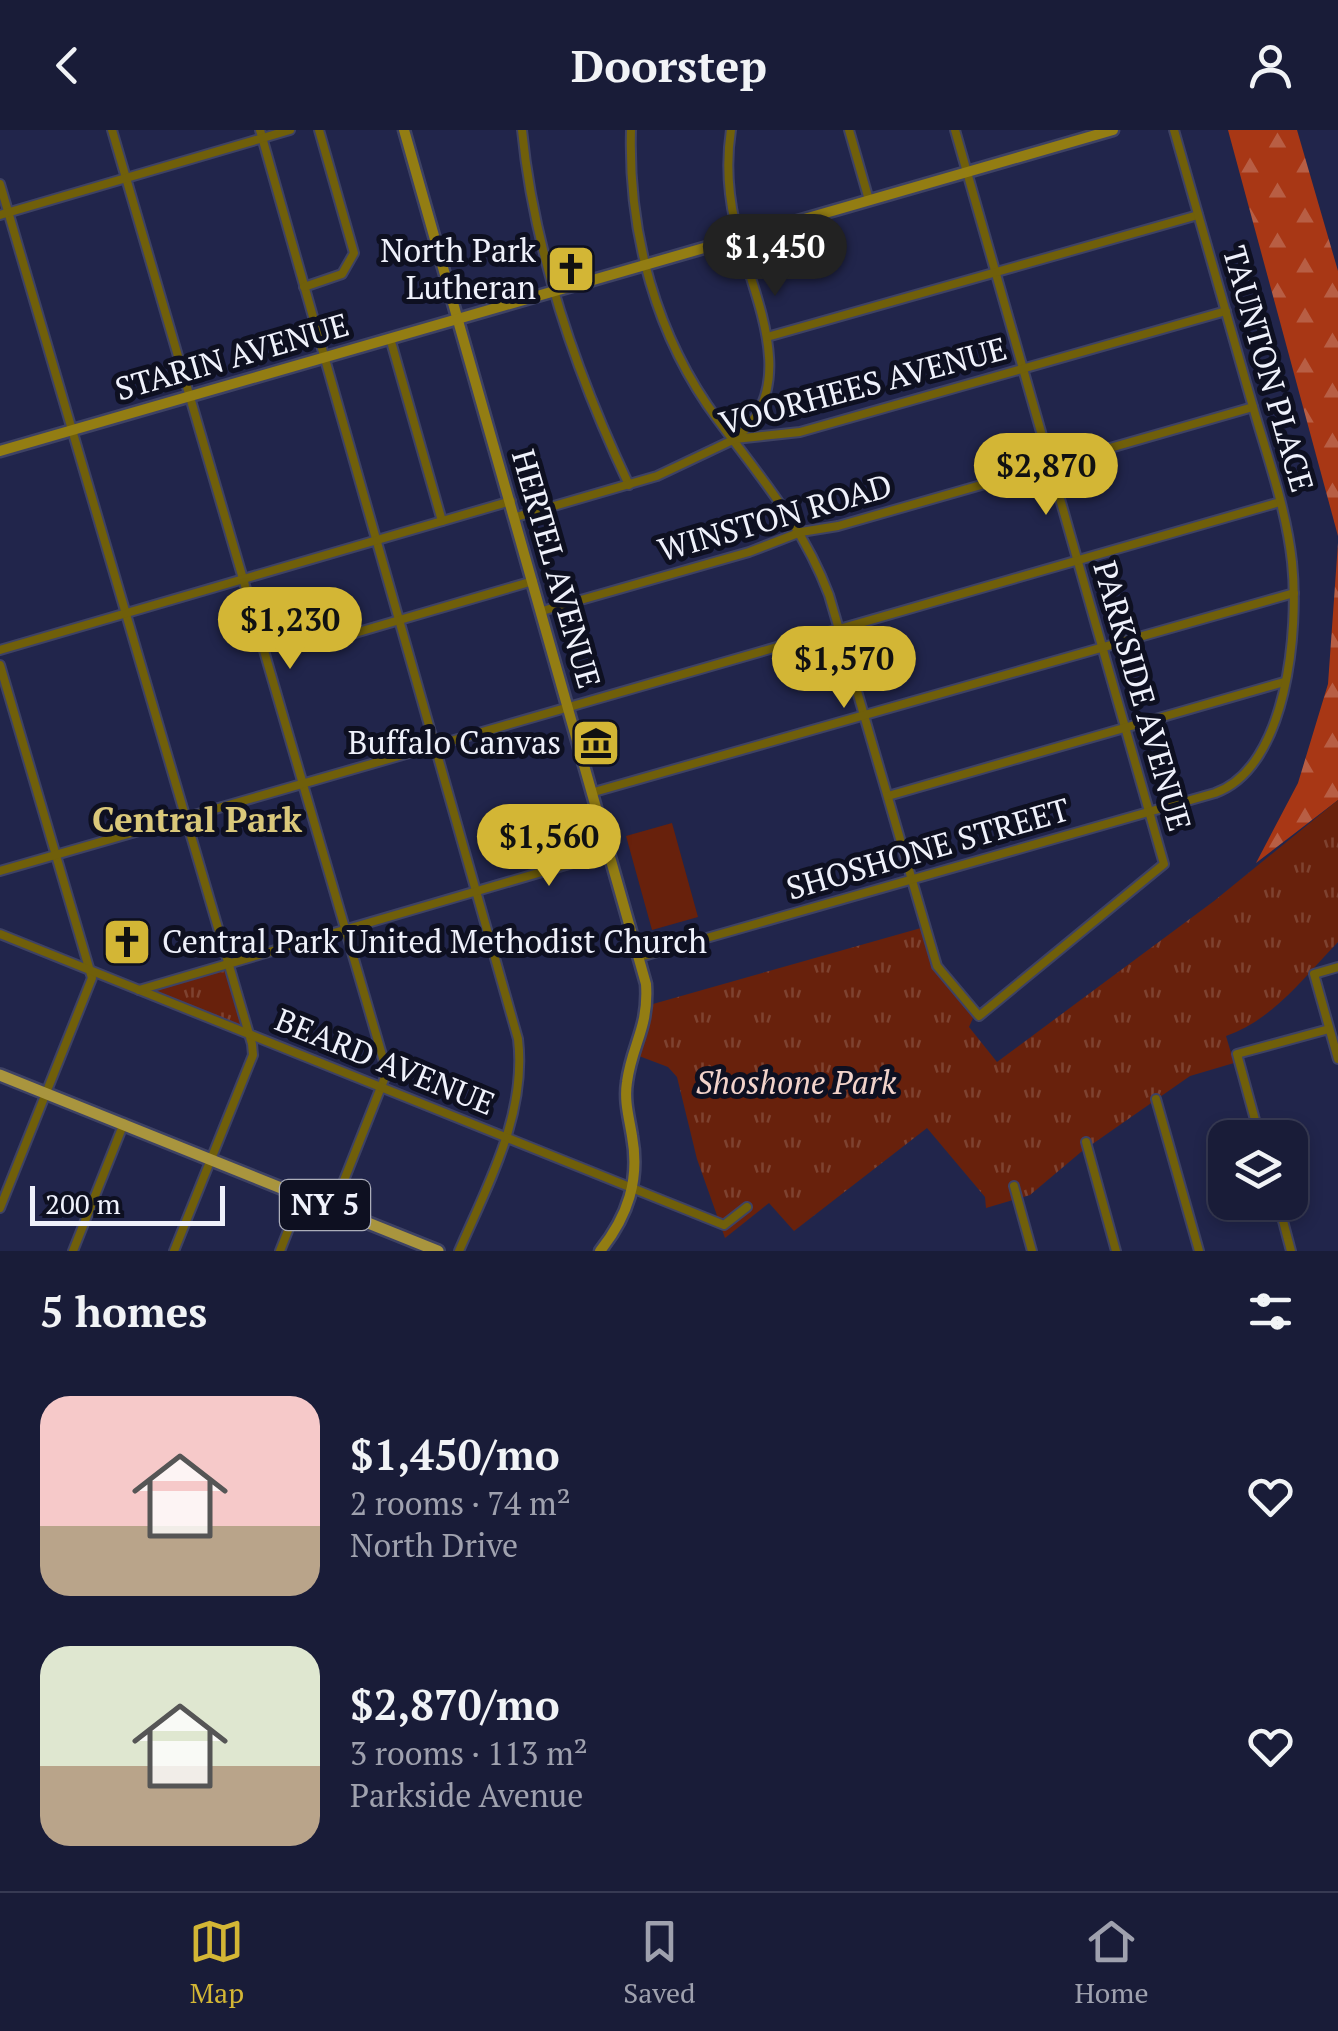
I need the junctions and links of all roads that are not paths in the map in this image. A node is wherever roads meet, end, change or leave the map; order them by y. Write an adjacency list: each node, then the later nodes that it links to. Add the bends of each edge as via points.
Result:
1 (112, 130): 14 (street)
2 (290, 130): 12 (street)
3 (319, 130): 22 (street, via 354,253 342,274)
4 (404, 130): 25 (street, HERTEL AVENUE)
5 (522, 130): 23 (street)
6 (632, 130): 20 (street, via 632,189)
7 (731, 130): 19 (street, via 728,189)
8 (849, 130): 16 (street)
9 (955, 130): 13 (street, PARKSIDE AVENUE)
10 (1113, 130): 13 (street, STARIN AVENUE)
11 (1174, 130): 18 (street, TAUNTON PLACE)
12 (261, 134): 14 (street); 22 (street)
13 (967, 171): 16 (street, STARIN AVENUE); 21 (street, PARKSIDE AVENUE)
14 (126, 178): 17 (street); 30 (street)
15 (0, 184): 17 (street)
16 (869, 200): 19 (street, STARIN AVENUE)
17 (4, 214): 32 (street)
18 (1198, 215): 21 (street); 24 (street, TAUNTON PLACE)
19 (738, 238): 20 (street, STARIN AVENUE); 27 (street)
20 (645, 264): 23 (street, STARIN AVENUE); 33 (street, via 682,360)
21 (995, 273): 27 (street); 29 (street, PARKSIDE AVENUE)
22 (304, 286): 28 (street)
23 (556, 290): 25 (street, STARIN AVENUE); 36 (street)
24 (1226, 311): 29 (street, VOORHEES AVENUE); 31 (street, TAUNTON PLACE)
25 (458, 318): 26 (street, STARIN AVENUE); 37 (street, HERTEL AVENUE)
26 (390, 337): 28 (street, STARIN AVENUE); 40 (street)
27 (767, 337): 33 (street, via 766,395)
28 (324, 356): 30 (street, STARIN AVENUE); 42 (street)
29 (1023, 369): 33 (street, VOORHEES AVENUE, via 800,432); 35 (street, PARKSIDE AVENUE)
30 (190, 394): 32 (street, STARIN AVENUE); 44 (street)
31 (1253, 406): 35 (street, WINSTON ROAD); 38 (street, TAUNTON PLACE)
32 (72, 430): 34 (street, STARIN AVENUE); 48 (street)
33 (735, 439): 36 (street, VOORHEES AVENUE); 41 (street)
34 (0, 451)
35 (1050, 465): 41 (street, WINSTON ROAD); 43 (street, PARKSIDE AVENUE)
36 (629, 486): 39 (street, VOORHEES AVENUE)
37 (511, 501): 39 (street, HERTEL AVENUE); 40 (street)
38 (1280, 502): 43 (street); 46 (street, TAUNTON PLACE)
39 (516, 517): 45 (street, HERTEL AVENUE)
40 (442, 521): 42 (street)
41 (800, 532): 47 (street, WINSTON ROAD); 50 (street)
42 (377, 540): 44 (street); 49 (street)
43 (1077, 560): 50 (street); 52 (street, PARKSIDE AVENUE)
44 (243, 579): 48 (street); 60 (street)
45 (534, 581): 47 (street, HERTEL AVENUE); 49 (street)
46 (1294, 593): 52 (street); 55 (street, TAUNTON PLACE)
47 (542, 611): 56 (street, HERTEL AVENUE)
48 (125, 614): 53 (street); 65 (street)
49 (399, 620): 51 (street); 59 (street)
50 (839, 628): 56 (street); 57 (street)
51 (330, 640)
52 (1102, 648): 57 (street); 58 (street, PARKSIDE AVENUE)
53 (0, 650)
54 (0, 664): 67 (street)
55 (1284, 682): 58 (street); 61 (street, TAUNTON PLACE, via 1261,754)
56 (569, 705): 59 (street); 62 (street, HERTEL AVENUE)
57 (864, 715): 62 (street); 63 (street)
58 (1126, 728): 63 (street); 64 (street, PARKSIDE AVENUE)
59 (434, 745): 60 (street); 70 (street)
60 (302, 783): 65 (street); 71 (street)
61 (1230, 787): 64 (street, SHOSHONE STREET)
62 (594, 792): 66 (street, HERTEL AVENUE)
63 (888, 796): 69 (street)
64 (1150, 812): 69 (street, SHOSHONE STREET); 69 (street, PARKSIDE AVENUE, via 1164,862 1160,870 980,1016 936,966)
65 (185, 817): 67 (street); 74 (street)
66 (610, 852): 70 (street); 73 (street, HERTEL AVENUE)
67 (56, 854): 68 (street); 76 (street)
68 (0, 871)
69 (912, 879): 73 (street, SHOSHONE STREET)
70 (477, 890): 71 (street); 87 (street, via 521,1060 518,1101)
71 (345, 929): 74 (street); 82 (street, via 386,1072)
72 (0, 934): 76 (street, BEARD AVENUE)
73 (640, 957): 93 (street, HERTEL AVENUE, via 647,1015 626,1101 635,1155)
74 (228, 963): 77 (street); 79 (street)
75 (1338, 967): 78 (street, via 1314,974)
76 (90, 969): 77 (street, BEARD AVENUE); 83 (street)
77 (139, 990): 79 (street, BEARD AVENUE)
78 (1329, 1028): 80 (street); 85 (street, via 1237,1054)
79 (249, 1034): 82 (street, BEARD AVENUE); 89 (street, via 253,1056)
80 (1338, 1059)
81 (0, 1075): 83 (main road, NY 5)
82 (380, 1087): 87 (street, BEARD AVENUE); 97 (street)
83 (46, 1093): 86 (main road, NY 5); 91 (street)
84 (1156, 1099): 108 (street)
85 (1255, 1120)
86 (124, 1123): 89 (main road, NY 5); 100 (street)
87 (505, 1138): 93 (street, BEARD AVENUE); 104 (street)
88 (1086, 1142): 107 (street)
89 (211, 1160): 94 (main road, NY 5); 101 (street)
90 (0, 1173): 91 (street)
91 (12, 1178): 96 (street)
92 (1014, 1186): 106 (street)
93 (632, 1188): 95 (street, BEARD AVENUE, via 724,1225); 105 (street, HERTEL AVENUE, via 620,1225)
94 (302, 1195): 97 (main road, NY 5); 102 (street)
95 (747, 1207)
96 (0, 1208)
97 (332, 1208): 103 (main road, NY 5)
98 (1284, 1220): 99 (street)
99 (1294, 1250)
100 (73, 1251)
101 (174, 1251)
102 (280, 1251)
103 (438, 1251)
104 (460, 1251)
105 (600, 1251)
106 (1032, 1251)
107 (1116, 1251)
108 (1199, 1251)

